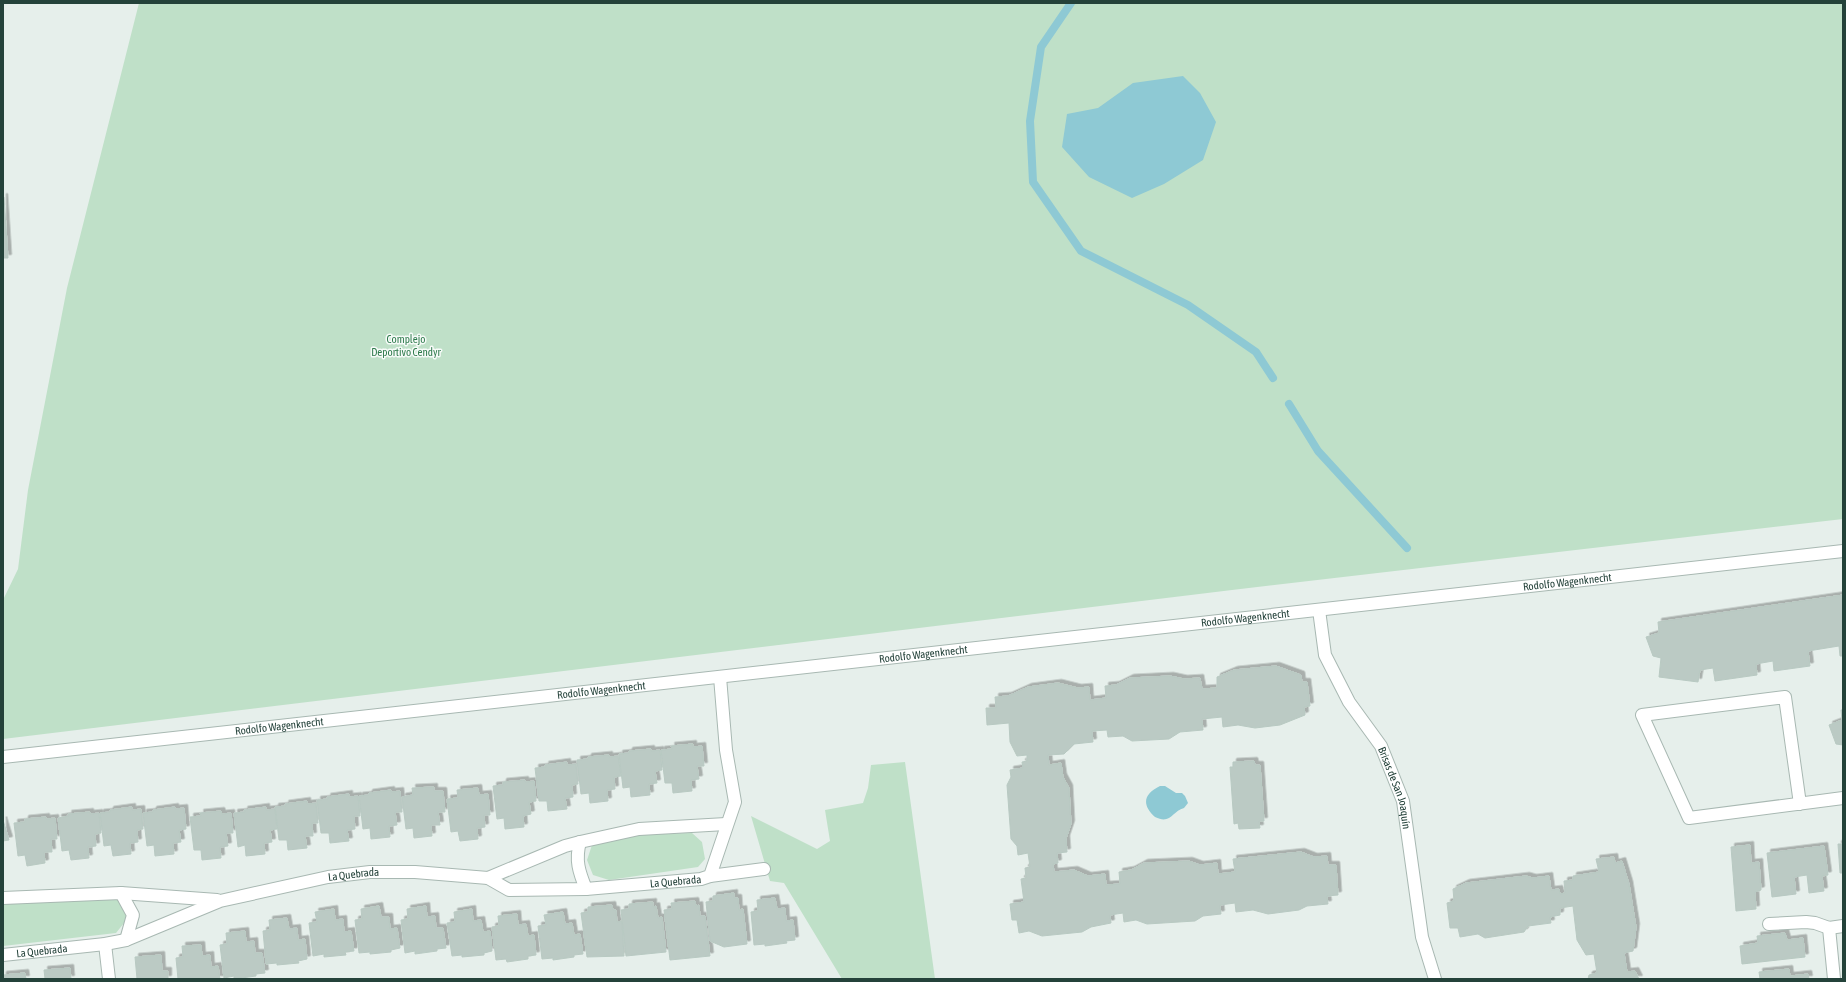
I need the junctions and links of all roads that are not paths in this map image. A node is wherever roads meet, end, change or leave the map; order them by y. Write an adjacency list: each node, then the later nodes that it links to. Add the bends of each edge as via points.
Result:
1 (1843, 551): 2 (street, Rodolfo Wagenknecht)
2 (1319, 610): 3 (street, Rodolfo Wagenknecht); 23 (street, Brisas de San Joaquín, via 1325,655 1349,702 1381,746 1403,801 1422,937)
3 (720, 678): 4 (street, Rodolfo Wagenknecht); 7 (street, La Quebrada, via 726,750 735,802)
4 (3, 757)
5 (1843, 798): 6 (street)
6 (1800, 804): 6 (street, via 1690,818 1642,715 1785,697)
7 (726, 824): 8 (street, La Quebrada, via 639,829); 10 (street, La Quebrada)
8 (580, 842): 11 (street, La Quebrada); 12 (street, via 577,855 580,875)
9 (764, 869): 10 (street)
10 (710, 876): 12 (street, La Quebrada, via 701,879)
11 (488, 878): 12 (street, La Quebrada, via 510,890); 15 (street, La Quebrada, via 414,872 370,872 328,877)
12 (586, 889)
13 (121, 893): 14 (street, La Quebrada); 15 (street, La Quebrada); 19 (street, via 133,915)
14 (3, 898)
15 (220, 901): 19 (street, La Quebrada)
16 (1769, 924): 18 (street, via 1806,922)
17 (1843, 926): 18 (street)
18 (1829, 928): 24 (street)
19 (126, 940): 20 (street, La Quebrada)
20 (105, 944): 21 (street, La Quebrada); 22 (street)
21 (3, 955)
22 (108, 979)
23 (1435, 979)
24 (1834, 979)

